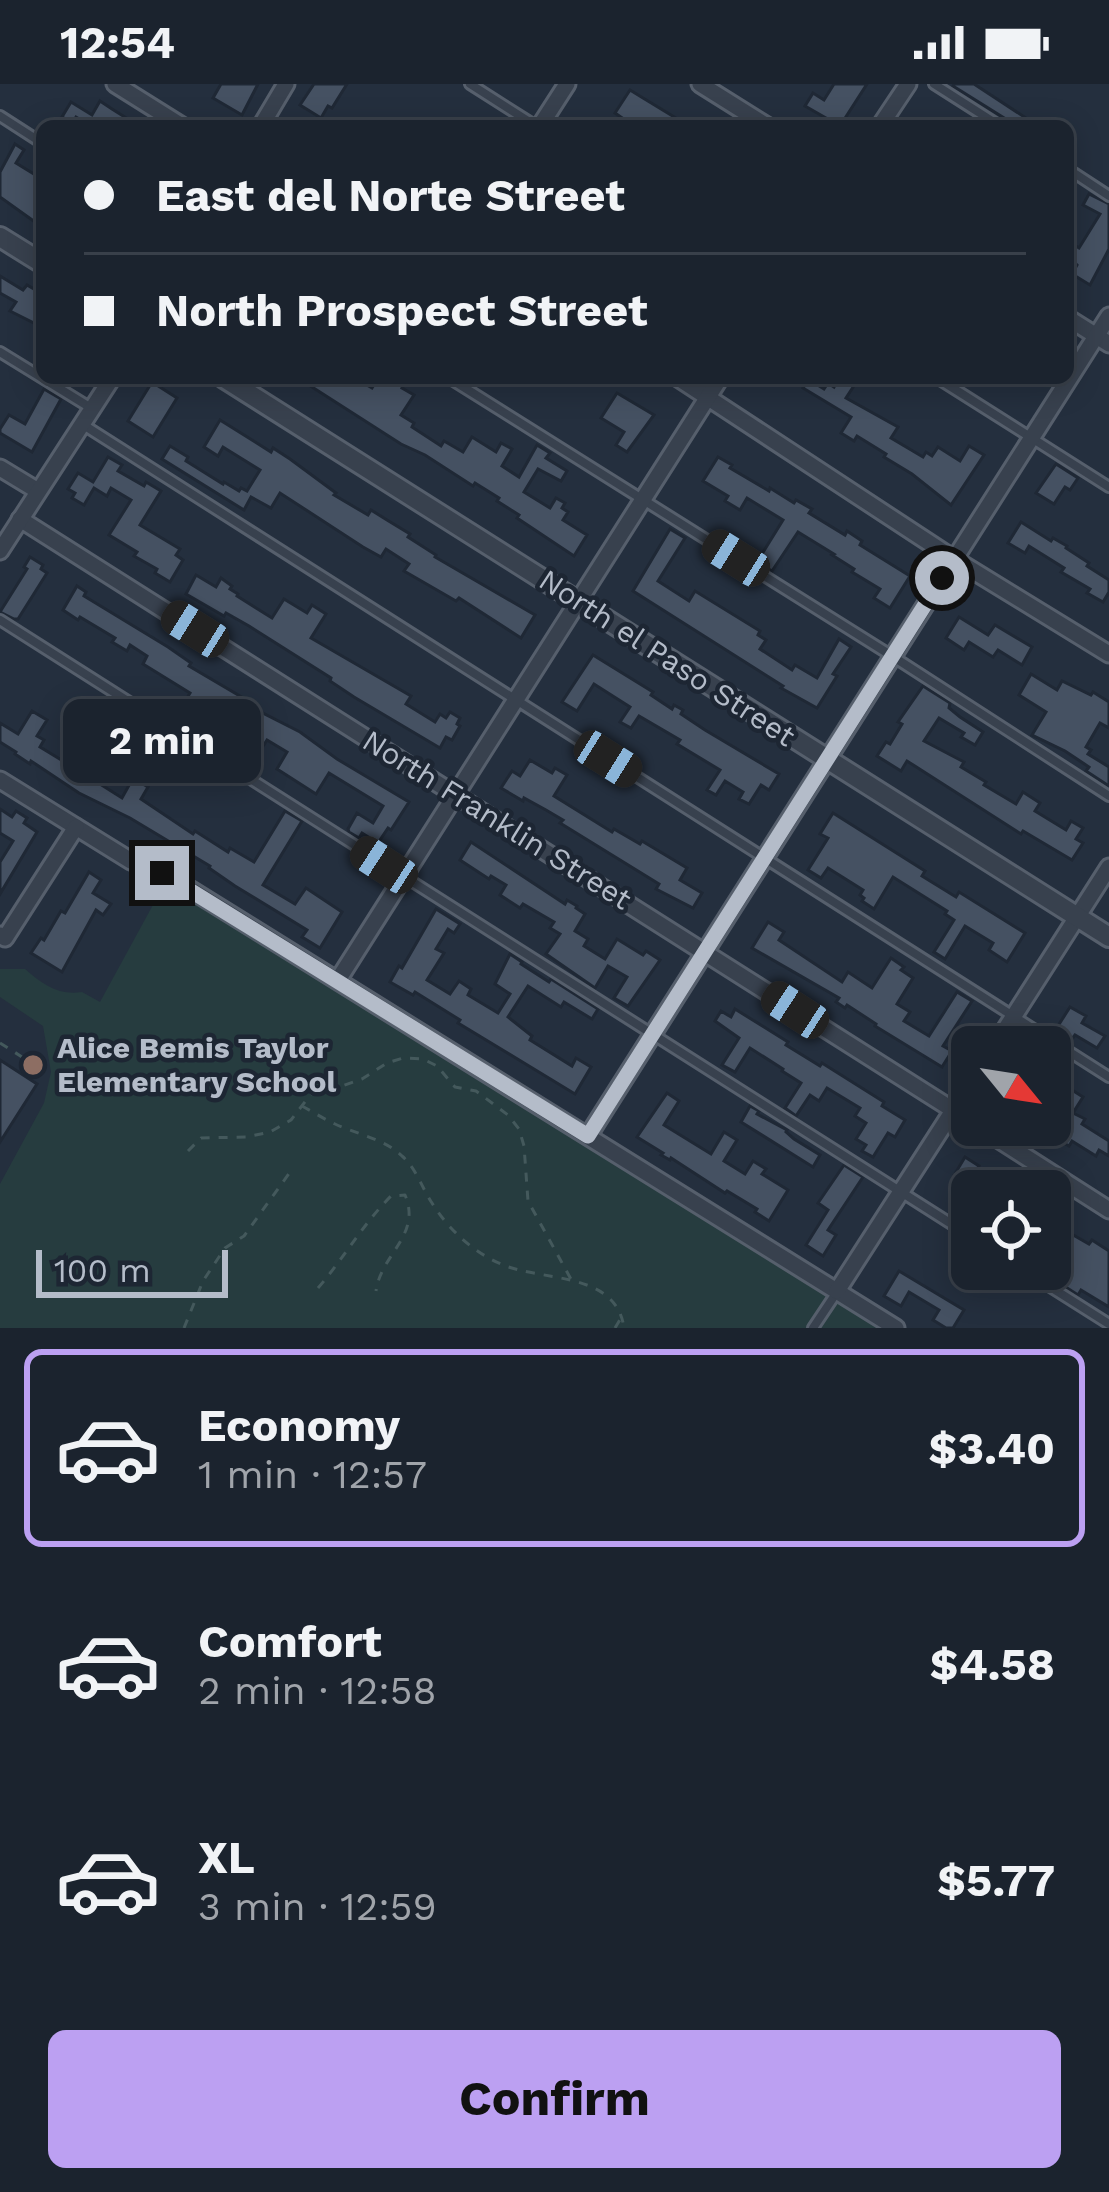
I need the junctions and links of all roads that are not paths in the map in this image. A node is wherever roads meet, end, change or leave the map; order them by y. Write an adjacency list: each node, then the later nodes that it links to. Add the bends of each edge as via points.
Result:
1 (286, 84): 10 (street)
2 (470, 84): 11 (lane)
3 (567, 84): 12 (street)
4 (700, 84): 13 (street)
5 (908, 84): 14 (street)
6 (934, 84): 15 (lane)
7 (121, 86): 9 (street)
8 (0, 116): 16 (lane)
9 (173, 120)
10 (269, 120)
11 (528, 120)
12 (542, 120)
13 (757, 120)
14 (884, 120)
15 (991, 120)
16 (36, 138)
17 (1074, 174): 18 (lane)
18 (1109, 196)
19 (0, 237): 20 (street)
20 (36, 259)
21 (1109, 316): 23 (street)
22 (1074, 322): 23 (street)
23 (1102, 340): 26 (street)
24 (0, 352): 25 (lane)
25 (36, 374)
26 (1074, 378)
27 (52, 384): 36 (lane)
28 (108, 384): 36 (street)
29 (234, 384): 46 (street, North el Paso Street)
30 (459, 384): 42 (lane)
31 (687, 384): 35 (street)
32 (716, 384): 35 (street)
33 (947, 384): 38 (lane)
34 (1070, 384): 38 (street)
35 (708, 397): 42 (street); 45 (street)
36 (91, 408): 37 (street)
37 (82, 424): 41 (street); 50 (lane)
38 (1031, 437): 40 (lane); 45 (street)
39 (0, 468): 41 (street)
40 (1109, 487)
41 (38, 491): 43 (street)
42 (643, 499): 46 (street); 49 (lane)
43 (20, 519): 44 (street); 53 (street, North Franklin Street)
44 (0, 550)
45 (954, 559): 48 (street); 49 (street)
46 (578, 601): 50 (street); 51 (street, North el Paso Street)
47 (0, 620): 58 (lane)
48 (1109, 654)
49 (892, 656): 51 (street); 54 (lane)
50 (515, 700): 53 (street); 56 (lane)
51 (828, 761): 56 (street); 59 (street, North el Paso Street)
52 (0, 780): 55 (street)
53 (457, 794): 58 (street); 62 (street, North Franklin Street)
54 (1109, 796)
55 (76, 827): 61 (street); 63 (street)
56 (764, 859): 62 (street); 64 (lane)
57 (1109, 867): 59 (street)
58 (404, 877): 63 (street); 66 (lane)
59 (1078, 917): 60 (street, North el Paso Street); 64 (street)
60 (1109, 937)
61 (2, 939)
62 (705, 952): 66 (street); 68 (street, North Franklin Street)
63 (338, 980): 70 (street)
64 (1013, 1016): 65 (street); 67 (lane)
65 (1007, 1026)
66 (652, 1035): 70 (street); 72 (lane)
67 (1109, 1077)
68 (951, 1109)
69 (951, 1113): 72 (street)
70 (588, 1136): 76 (street)
71 (1009, 1146): 73 (street, North Franklin Street)
72 (902, 1192): 74 (lane); 76 (street)
73 (1109, 1210)
74 (951, 1224)
75 (1055, 1290): 77 (lane)
76 (838, 1291): 78 (lane); 79 (street)
77 (1109, 1324)
78 (813, 1328)
79 (896, 1328)

